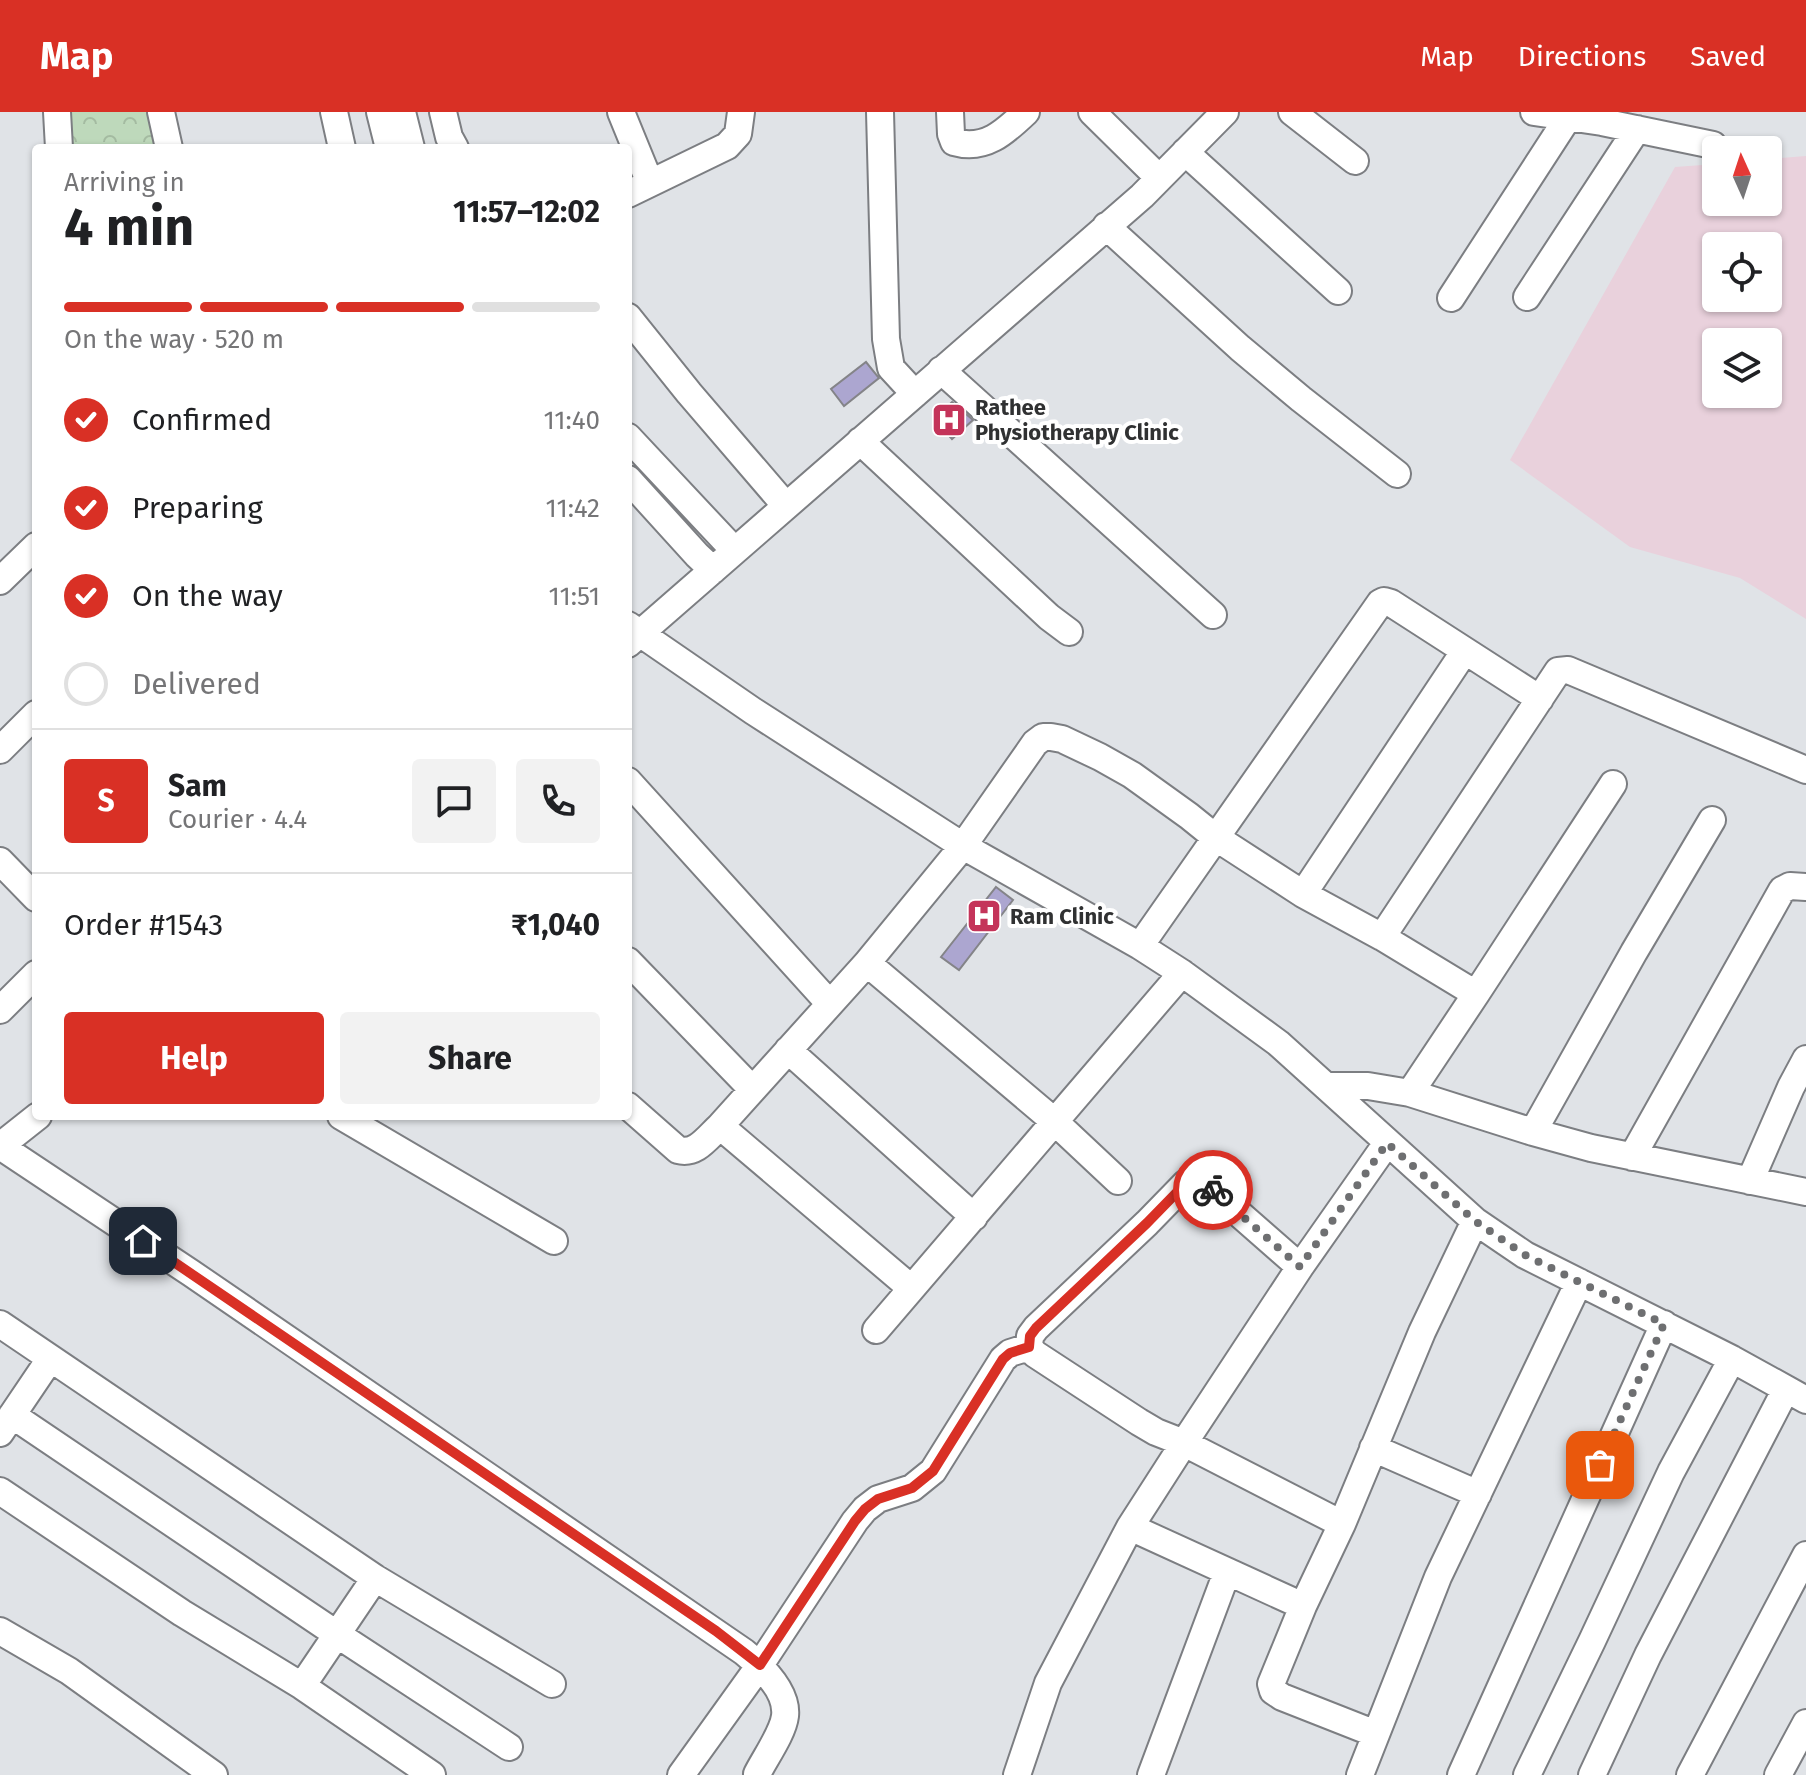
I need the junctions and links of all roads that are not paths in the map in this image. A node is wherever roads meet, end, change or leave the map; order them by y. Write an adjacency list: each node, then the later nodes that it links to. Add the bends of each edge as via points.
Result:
1 (57, 112): 18 (street)
2 (161, 112): 19 (street)
3 (334, 112): 20 (street)
4 (380, 112): 21 (street)
5 (402, 112): 22 (street)
6 (443, 112): 23 (street)
7 (621, 112): 24 (street)
8 (741, 112): 29 (street, via 738,134 727,146)
9 (880, 112): 36 (street, via 886,339 890,365)
10 (950, 112): 11 (street, via 952,138 959,144 998,137)
11 (1026, 112)
12 (1092, 112): 28 (street)
13 (1225, 112): 25 (street)
14 (1292, 112): 27 (street)
15 (1548, 113): 16 (street); 33 (street)
16 (1637, 129): 17 (street); 32 (street)
17 (1702, 143)
18 (59, 144)
19 (168, 144)
20 (341, 144)
21 (388, 144)
22 (410, 144)
23 (453, 144)
24 (629, 144)
25 (1185, 152): 28 (street); 31 (street)
26 (632, 158): 29 (street)
27 (1355, 161)
28 (1159, 178): 30 (street)
29 (639, 188)
30 (1106, 226): 35 (street); 39 (street, via 1240,348)
31 (1338, 291)
32 (1527, 297)
33 (1451, 298)
34 (632, 322): 41 (street)
35 (941, 370): 36 (street); 46 (street)
36 (915, 394): 38 (street)
37 (632, 441): 43 (street)
38 (860, 441): 41 (street); 47 (street)
39 (1397, 474)
40 (632, 483): 44 (street)
41 (786, 506): 43 (street)
42 (32, 550): 45 (street)
43 (734, 550): 44 (street)
44 (713, 570): 48 (street)
45 (0, 581)
46 (1213, 615)
47 (1069, 632)
48 (632, 635): 58 (street)
49 (1464, 652): 50 (street); 57 (street, via 1391,603 1380,603); 62 (street)
50 (1540, 699): 53 (street, via 1555,674 1568,670); 63 (street)
51 (32, 718): 52 (street)
52 (0, 750)
53 (1806, 770)
54 (1613, 784): 69 (street)
55 (632, 785): 70 (street)
56 (1712, 820): 82 (street)
57 (1215, 837): 58 (street, via 1132,775 1062,739 1043,737); 62 (street); 64 (street)
58 (963, 846): 64 (street); 65 (street)
59 (0, 861): 61 (street)
60 (1806, 887): 85 (street, via 1782,890)
61 (32, 894)
62 (1303, 894): 63 (street)
63 (1382, 937): 69 (street)
64 (1140, 946): 67 (street)
65 (867, 963): 70 (street); 80 (street)
66 (632, 965): 75 (street)
67 (1182, 973): 74 (street); 80 (street)
68 (32, 978): 71 (street)
69 (1476, 994): 76 (street)
70 (830, 1004): 72 (street)
71 (0, 1010)
72 (788, 1050): 75 (street); 89 (street)
73 (1806, 1059): 87 (street)
74 (1327, 1086): 76 (street); 83 (street)
75 (752, 1089): 81 (street)
76 (1410, 1093): 82 (street)
77 (632, 1110): 81 (street, via 682,1152 695,1149)
78 (33, 1120): 84 (street)
79 (348, 1120): 91 (street)
80 (1054, 1121): 86 (street); 89 (street)
81 (720, 1126): 94 (street)
82 (1533, 1132): 85 (street)
83 (1387, 1143): 90 (street); 92 (street)
84 (0, 1146): 115 (street)
85 (1632, 1157): 87 (street)
86 (1118, 1181)
87 (1750, 1181): 88 (street)
88 (1806, 1192)
89 (974, 1217): 94 (street)
90 (1475, 1221): 93 (street, via 1525,1255); 104 (street)
91 (554, 1241)
92 (1300, 1267): 98 (street, via 1203,1182 1193,1180 1036,1328); 103 (street)
93 (1579, 1282): 96 (street); 106 (street)
94 (911, 1288): 97 (street)
95 (0, 1324): 99 (street)
96 (1664, 1324): 100 (street); 128 (street)
97 (876, 1330)
98 (1029, 1347): 103 (street, via 1139,1422); 115 (street, via 1003,1359 933,1471 912,1488 865,1509)
99 (50, 1359): 102 (street); 111 (street)
100 (1732, 1359): 101 (street); 129 (street, via 1671,1472)
101 (1796, 1394): 130 (street, via 1648,1655)
102 (6, 1424): 114 (street)
103 (1184, 1443): 107 (street); 108 (street)
104 (1373, 1448): 106 (street); 107 (street)
105 (0, 1491): 117 (street)
106 (1478, 1494): 119 (street, via 1438,1577)
107 (1342, 1524): 112 (street)
108 (1130, 1527): 110 (street); 125 (street, via 1048,1683)
109 (1806, 1555): 131 (street)
110 (1227, 1572): 112 (street); 126 (street)
111 (375, 1578): 114 (street); 116 (street)
112 (1303, 1606): 119 (street, via 1272,1689)
113 (0, 1631): 121 (street, via 69,1671)
114 (338, 1635): 117 (street); 120 (street)
115 (760, 1665): 123 (street); 124 (street, via 785,1709)
116 (552, 1684)
117 (302, 1686): 122 (street)
118 (1806, 1723): 132 (street)
119 (1376, 1734): 127 (street)
120 (509, 1747)
121 (214, 1775)
122 (432, 1775)
123 (681, 1775)
124 (763, 1775)
125 (1017, 1775)
126 (1151, 1775)
127 (1360, 1775)
128 (1461, 1775)
129 (1527, 1775)
130 (1592, 1775)
131 (1690, 1775)
132 (1778, 1775)

